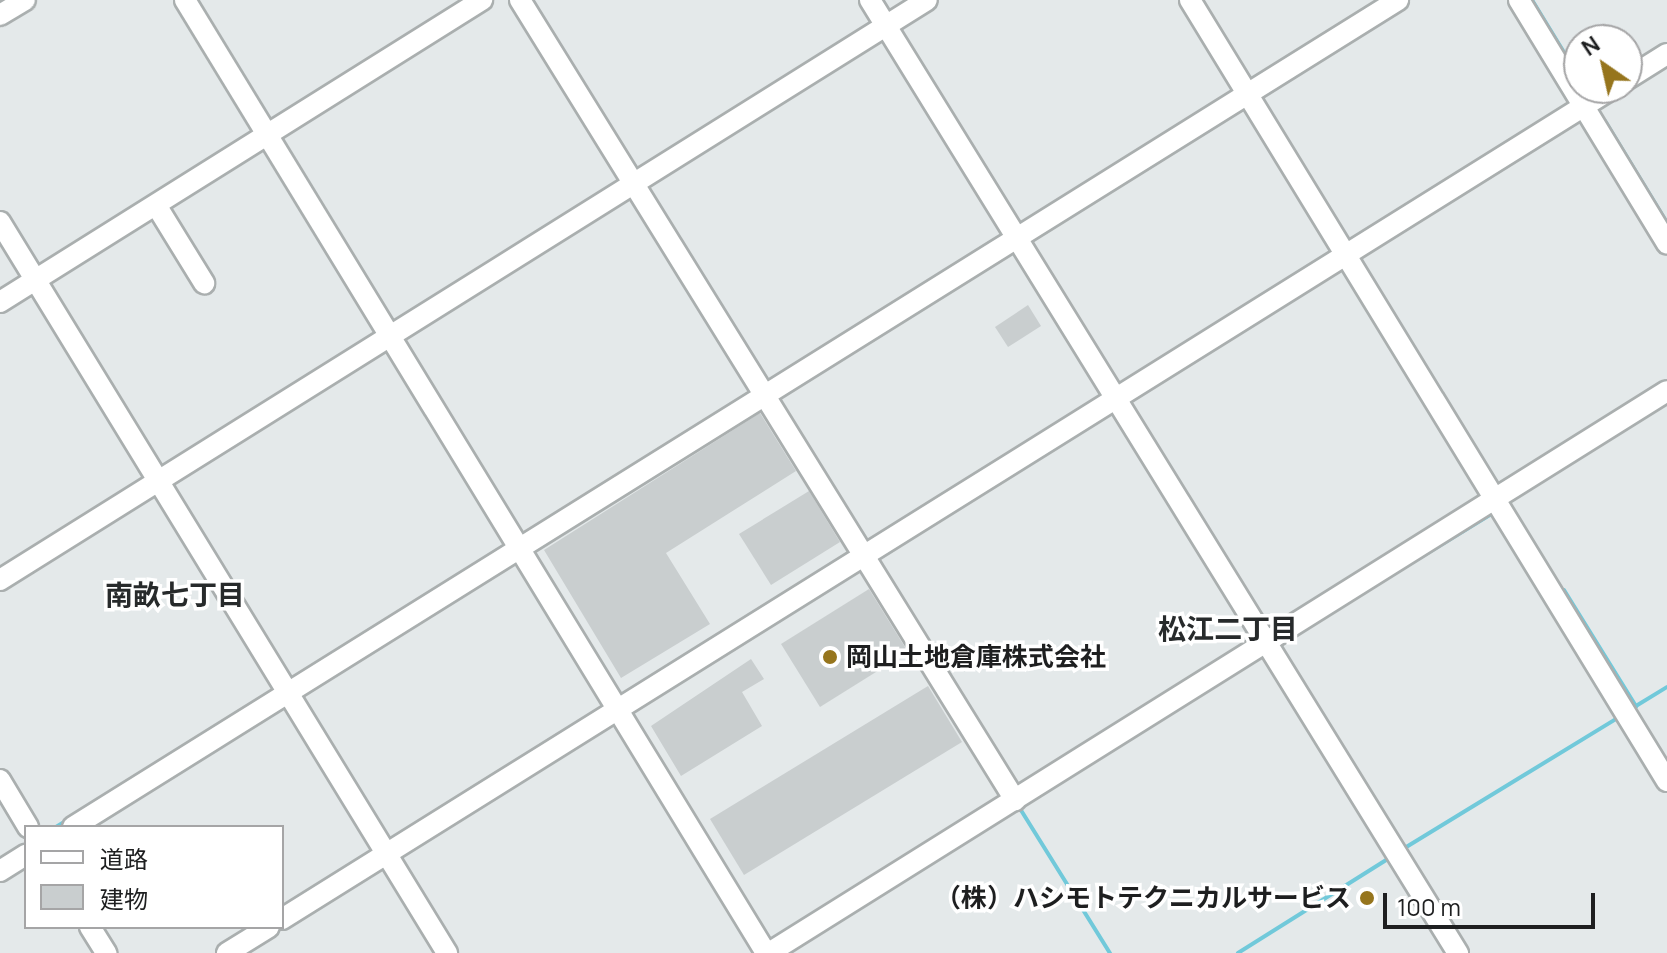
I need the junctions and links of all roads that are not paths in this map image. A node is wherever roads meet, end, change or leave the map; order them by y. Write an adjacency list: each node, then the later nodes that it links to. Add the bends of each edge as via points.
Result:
1 (25, 0): 10 (street)
2 (185, 0): 17 (street)
3 (482, 0): 17 (street)
4 (520, 0): 18 (street)
5 (870, 0): 11 (street)
6 (927, 0): 11 (street)
7 (1190, 0): 14 (street)
8 (1398, 0): 14 (street)
9 (1519, 0): 16 (street)
10 (0, 14)
11 (886, 26): 18 (street); 21 (street)
12 (1667, 54): 13 (street)
13 (1643, 69)
14 (1248, 88): 21 (street); 23 (street)
15 (1588, 104): 16 (street)
16 (1583, 107): 22 (street); 23 (street)
17 (267, 135): 19 (street); 27 (street)
18 (634, 183): 27 (street); 28 (street)
19 (156, 205): 24 (street); 25 (street)
20 (0, 222): 24 (street)
21 (1011, 237): 28 (street); 30 (street)
22 (1667, 243)
23 (1348, 255): 30 (street); 32 (street)
24 (36, 280): 26 (street); 31 (street)
25 (204, 283)
26 (0, 302)
27 (388, 337): 31 (street); 33 (street)
28 (763, 389): 33 (street); 34 (street)
29 (1667, 391): 32 (street)
30 (1116, 399): 34 (street); 36 (street)
31 (160, 480): 35 (street); 37 (street)
32 (1497, 497): 36 (street); 40 (street)
33 (520, 544): 37 (street); 38 (street)
34 (864, 556): 38 (street); 41 (street)
35 (0, 580)
36 (1264, 648): 41 (street); 54 (street)
37 (284, 689): 43 (street); 44 (street)
38 (617, 710): 44 (street); 50 (street)
39 (0, 780): 42 (street)
40 (1667, 781)
41 (1015, 800): 50 (street)
42 (27, 825)
43 (76, 825)
44 (387, 854): 47 (street); 53 (street)
45 (24, 856): 46 (street)
46 (0, 871)
47 (284, 918)
48 (91, 929): 51 (street)
49 (266, 929): 52 (street)
50 (772, 951)
51 (106, 953)
52 (227, 953)
53 (447, 953)
54 (1458, 953)

